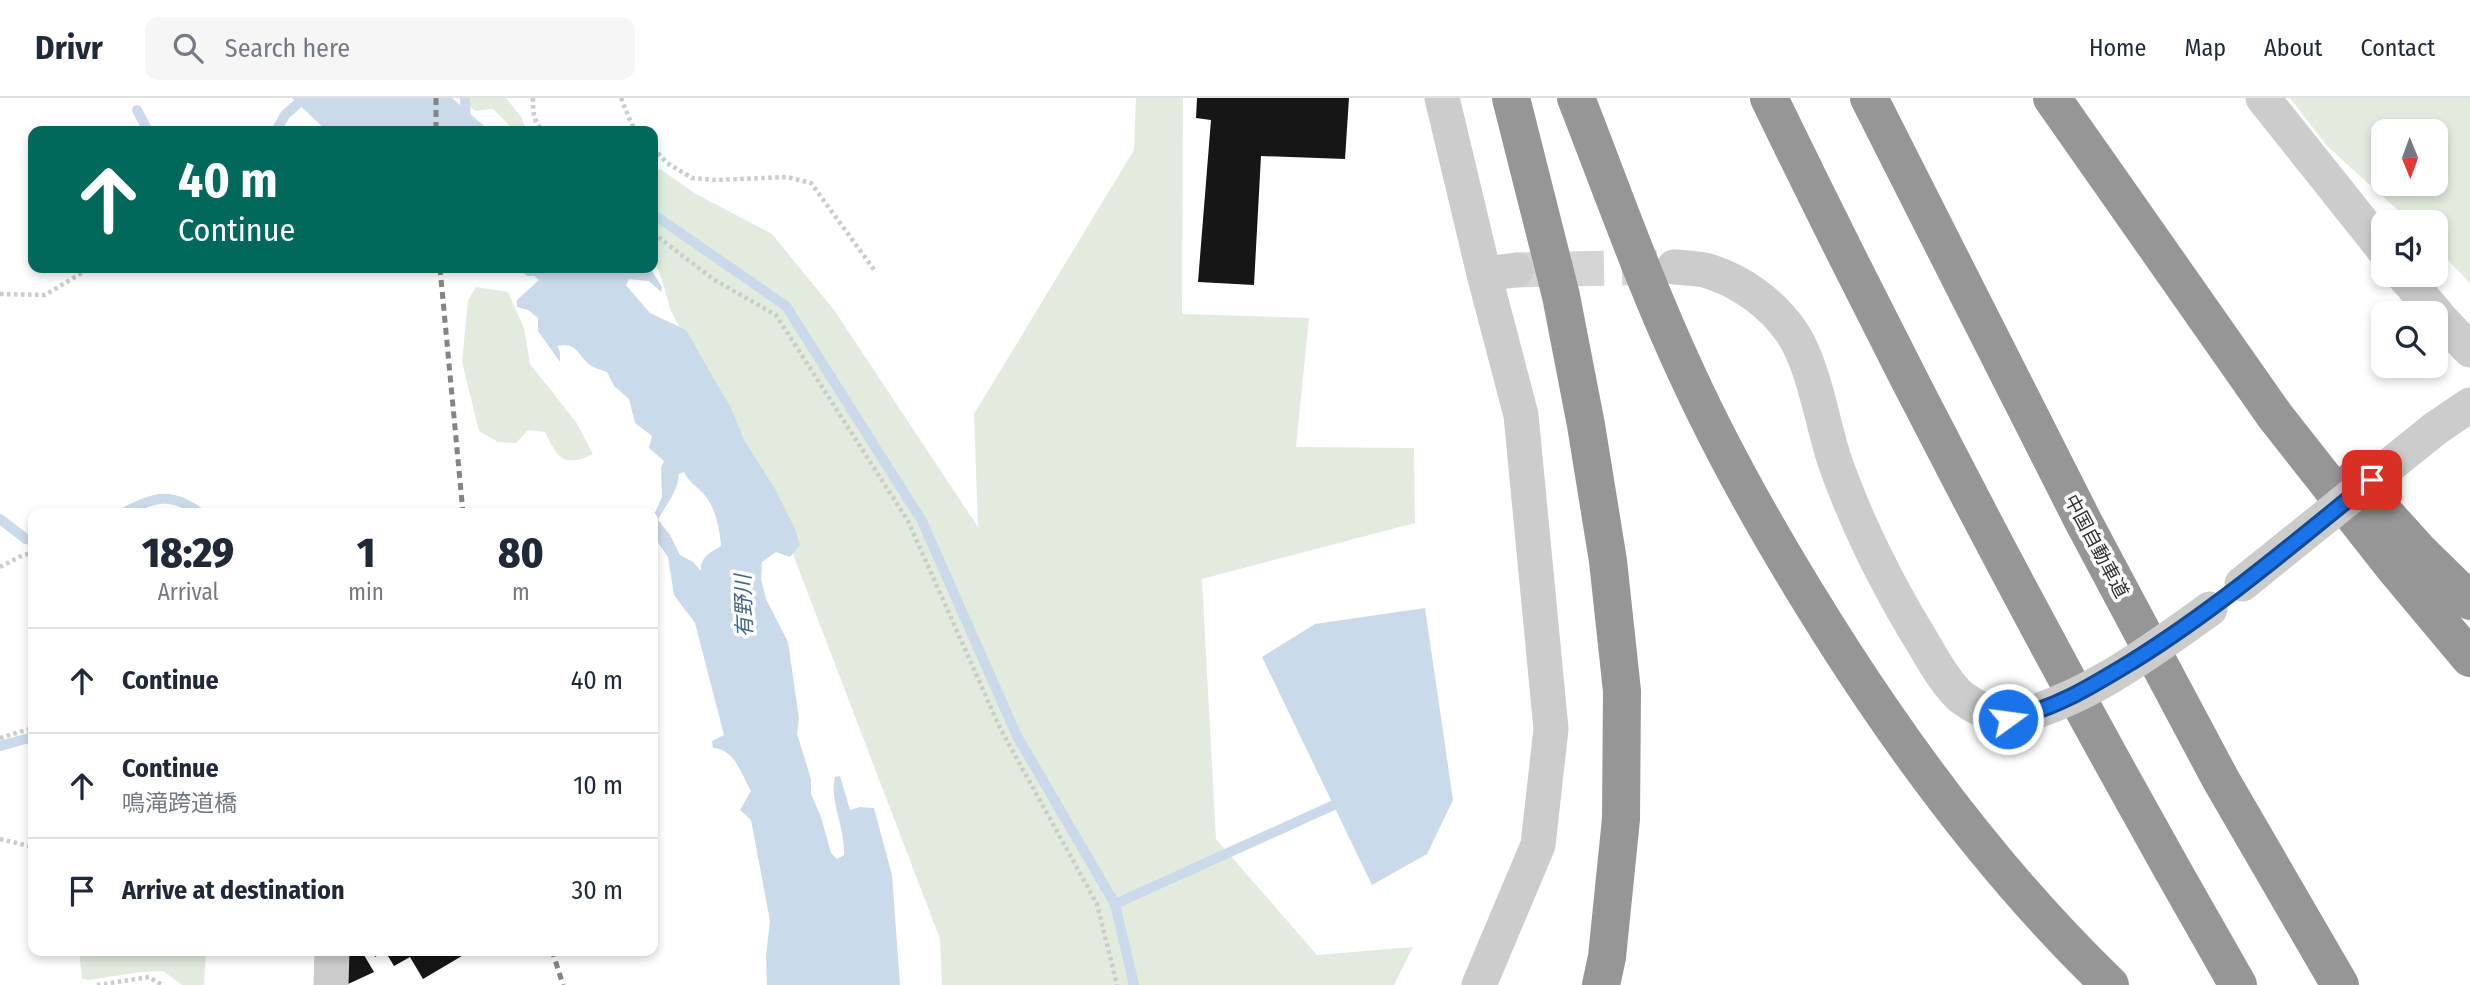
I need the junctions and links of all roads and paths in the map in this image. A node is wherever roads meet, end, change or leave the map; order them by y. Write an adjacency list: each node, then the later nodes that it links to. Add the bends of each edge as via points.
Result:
1 (533, 98): 10 (path)
2 (621, 98): 11 (path)
3 (1442, 98): 38 (street, via 1500,272 1521,415 1551,729 1538,845)
4 (1511, 98): 39 (highway, via 1561,296 1586,425 1608,561 1620,678 1621,819)
5 (1576, 98): 40 (highway, via 1687,374 1802,589 1894,732 1959,819 2015,887)
6 (1769, 98): 41 (highway, via 2000,555)
7 (1869, 98): 42 (highway, 中国自動車道, via 2083,521 2221,780)
8 (2052, 98): 15 (highway)
9 (2263, 98): 13 (street)
10 (538, 126)
11 (633, 126)
12 (658, 153): 17 (path, via 692,178 787,177 811,183)
13 (2371, 234)
14 (658, 237): 37 (path, via 713,279 776,315 908,521 1000,728 1097,904)
15 (2152, 240): 27 (highway, via 2283,400); 28 (highway, via 2275,416)
16 (1674, 267): 24 (street, bridge, via 1709,271 1746,288 1792,332 1835,461 1897,602 1958,694 1981,711 2008,719 2038,712 2093,685 2169,638)
17 (876, 271)
18 (82, 273): 20 (path, via 45,295)
19 (2413, 287): 21 (street)
20 (0, 293)
21 (2426, 301)
22 (2448, 326): 23 (street)
23 (2470, 350)
24 (2470, 405)
25 (28, 554): 26 (path)
26 (0, 567)
27 (2470, 601)
28 (2470, 658)
29 (28, 730): 30 (path)
30 (0, 738)
31 (0, 839): 32 (path)
32 (28, 846)
33 (332, 956): 36 (street)
34 (97, 985): 35 (path, via 149,977)
35 (162, 985)
36 (331, 985)
37 (1116, 985)
38 (1479, 985)
39 (1601, 985)
40 (2110, 985)
41 (2238, 985)
42 (2340, 985)

